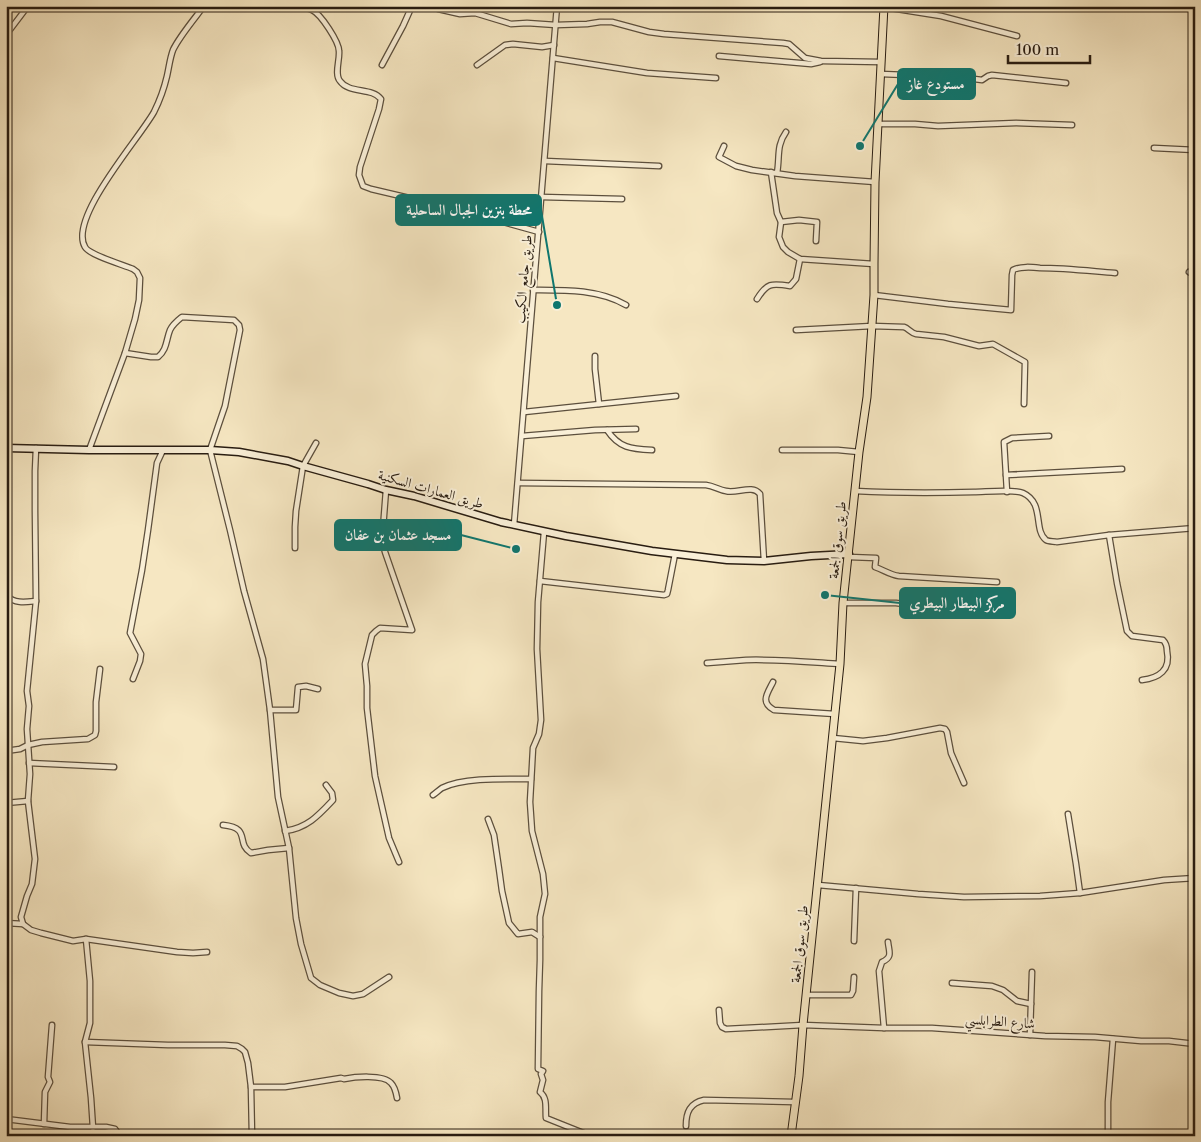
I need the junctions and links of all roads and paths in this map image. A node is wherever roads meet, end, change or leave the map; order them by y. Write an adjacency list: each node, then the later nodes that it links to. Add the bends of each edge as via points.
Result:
1 (28, 6): 10 (street)
2 (204, 6): 49 (street, via 174,48 163,91 153,114 96,196 83,228 83,241 88,250 134,268 140,278 139,300)
3 (298, 6): 7 (street)
4 (412, 6): 17 (street)
5 (558, 6): 9 (street, طريق جامع الكيب)
6 (884, 7): 11 (street, via 941,16); 16 (main road, طريق سوق الجمعة)
7 (314, 8): 36 (street, via 336,39 340,82 381,99 360,167 363,186)
8 (438, 9): 9 (street, via 460,14 474,13 510,24)
9 (556, 25): 12 (street, طريق جامع الكيب); 15 (street, via 612,22 657,33 783,43 789,44 805,58)
10 (6, 35)
11 (1017, 36)
12 (554, 45): 14 (street, طريق جامع الكيب); 18 (street, via 505,45)
13 (718, 56): 15 (street, via 811,64)
14 (553, 58): 20 (street, via 647,73); 28 (street, طريق جامع الكيب)
15 (821, 61): 16 (street)
16 (881, 62): 19 (main road, طريق سوق الجمعة)
17 (382, 64)
18 (476, 65)
19 (881, 74): 21 (street, via 940,79 944,75 982,80 992,75); 22 (main road, طريق سوق الجمعة)
20 (716, 78)
21 (1066, 83)
22 (878, 124): 23 (street); 32 (main road, طريق سوق الجمعة)
23 (1072, 125)
24 (786, 132): 31 (street, via 778,148)
25 (724, 146): 30 (street, via 719,157 729,163)
26 (1154, 148): 27 (street)
27 (1195, 150)
28 (545, 161): 29 (street); 33 (street, طريق جامع الكيب)
29 (660, 166)
30 (771, 172): 31 (street); 35 (street)
31 (777, 173): 32 (street)
32 (875, 182): 39 (main road, طريق سوق الجمعة)
33 (542, 197): 34 (street); 36 (street, طريق جامع الكيب)
34 (622, 199)
35 (781, 222): 37 (street, via 817,222); 38 (street, via 782,247)
36 (539, 232): 43 (street, طريق جامع الكيب)
37 (816, 241)
38 (800, 259): 39 (street); 45 (street, via 796,279 790,286 770,285)
39 (874, 264): 44 (main road, طريق سوق الجمعة)
40 (1189, 272): 42 (street)
41 (1115, 273): 44 (street, via 1015,268 1011,310)
42 (1195, 275)
43 (533, 290): 46 (street, via 579,292); 54 (street, طريق جامع الكيب)
44 (874, 295): 47 (main road, طريق سوق الجمعة)
45 (757, 299)
46 (626, 305)
47 (872, 326): 48 (street); 53 (street, via 904,327 916,334 944,336 979,346 993,344 1004,349 1025,362); 67 (main road, طريق سوق الجمعة)
48 (796, 330)
49 (125, 353): 62 (street); 64 (street, via 158,357 164,352 170,330 182,317 237,322 240,330 225,406)
50 (595, 356): 52 (street)
51 (676, 396): 52 (street)
52 (598, 404): 54 (street)
53 (1024, 404)
54 (524, 412): 57 (street, طريق جامع الكيب)
55 (636, 429): 56 (street)
56 (607, 430): 57 (street); 65 (street, via 621,446)
57 (522, 436): 71 (street, طريق جامع الكيب)
58 (1049, 436): 70 (street, via 1012,438 1004,442)
59 (316, 443): 68 (street)
60 (6, 448): 61 (main road, طريق العمارات السكنية)
61 (36, 448): 62 (main road, طريق العمارات السكنية); 86 (street)
62 (89, 450): 63 (main road, طريق العمارات السكنية)
63 (163, 450): 64 (main road, طريق العمارات السكنية); 92 (street, via 157,464 130,633 141,654)
64 (210, 450): 68 (main road, طريق العمارات السكنية, via 288,460); 96 (street, via 263,659)
65 (652, 450)
66 (782, 450): 67 (street)
67 (859, 452): 73 (main road, طريق سوق الجمعة)
68 (303, 466): 72 (main road, طريق العمارات السكنية); 79 (street, via 295,519)
69 (1122, 469): 70 (street)
70 (1006, 475): 74 (street)
71 (518, 483): 75 (street, طريق جامع الكيب); 82 (street, via 706,485 726,491 758,491)
72 (386, 490): 75 (main road, طريق العمارات السكنية); 114 (street, via 382,541 412,630 380,628 372,635 365,664 375,776 389,838)
73 (855, 491): 74 (street); 81 (main road, طريق سوق الجمعة)
74 (1006, 492): 78 (street, via 1022,493 1031,499 1046,540 1057,542)
75 (514, 525): 77 (main road, طريق العمارات السكنية)
76 (1195, 528): 78 (street)
77 (544, 532): 80 (main road, طريق العمارات السكنية); 84 (street)
78 (1109, 535): 93 (street, via 1127,631 1132,636 1163,640 1166,644 1166,667 1153,678)
79 (295, 548)
80 (675, 554): 82 (main road, طريق العمارات السكنية); 84 (street, via 667,594 664,595)
81 (849, 556): 82 (main road, طريق العمارات السكنية); 85 (street, via 876,558 875,567 891,575); 87 (main road, طريق سوق الجمعة)
82 (764, 561)
83 (6, 563): 86 (street, via 7,596 11,601)
84 (540, 581): 103 (street, via 536,649 541,720 533,748)
85 (997, 582)
86 (36, 601): 99 (street, via 27,691)
87 (843, 603): 88 (street, via 896,603); 90 (main road, طريق سوق الجمعة)
88 (976, 611)
89 (707, 663): 90 (street, via 772,660)
90 (840, 664): 97 (main road, طريق سوق الجمعة)
91 (100, 669): 99 (street, via 95,735 88,739)
92 (133, 679)
93 (1142, 680)
94 (773, 682): 97 (street, via 766,699 774,710)
95 (318, 688): 96 (street, via 298,687 296,710)
96 (270, 710): 112 (street, via 278,796)
97 (835, 714): 98 (main road, طريق سوق الجمعة)
98 (832, 738): 104 (street, via 863,740 945,729); 116 (main road, طريق سوق الجمعة)
99 (28, 745): 100 (street); 101 (street)
100 (6, 751)
101 (29, 763): 102 (street); 107 (street)
102 (114, 767)
103 (532, 779): 106 (street, via 475,780 453,784); 121 (street, via 530,821 545,894 540,912)
104 (964, 782)
105 (326, 785): 112 (street, via 332,793 330,804 312,821)
106 (432, 795)
107 (28, 801): 108 (street); 120 (street, via 35,859 32,884 21,917)
108 (6, 803)
109 (1068, 814): 118 (street)
110 (488, 819): 121 (street, via 494,836 509,923 518,934 532,932)
111 (223, 825): 113 (street, via 240,830 250,853)
112 (285, 831): 113 (street)
113 (289, 848): 127 (street, via 296,918 310,978 352,996 363,994)
114 (399, 862)
115 (1195, 878): 118 (street)
116 (818, 885): 117 (street); 130 (main road, طريق سوق الجمعة)
117 (856, 888): 118 (street, via 964,897); 123 (street)
118 (1080, 893)
119 (6, 923): 120 (street)
120 (23, 924): 122 (street, via 42,934 73,941)
121 (540, 937): 149 (street, via 538,1069 543,1071 540,1092 546,1101 546,1118)
122 (86, 939): 125 (street, via 177,952); 138 (street, via 90,1023)
123 (854, 941)
124 (888, 942): 135 (street, via 890,956 882,962 879,971)
125 (207, 952)
126 (1032, 972): 131 (street)
127 (390, 977)
128 (854, 977): 130 (street, via 851,995)
129 (952, 983): 131 (street, via 992,986)
130 (806, 995): 134 (main road, طريق سوق الجمعة)
131 (1030, 1004): 136 (street)
132 (719, 1010): 134 (street, شارع الطرابلسي, via 720,1023 726,1029)
133 (52, 1025): 144 (street, via 50,1082 45,1092)
134 (803, 1025): 135 (street, شارع الطرابلسي); 142 (main road, طريق سوق الجمعة)
135 (884, 1028): 136 (street, شارع الطرابلسي)
136 (1030, 1034): 137 (street, شارع الطرابلسي)
137 (1113, 1039): 139 (street, شارع الطرابلسي); 151 (street)
138 (84, 1042): 140 (street, via 237,1046 245,1052); 146 (street)
139 (1195, 1044)
140 (251, 1087): 141 (street, via 285,1087 369,1077 391,1082); 148 (street)
141 (397, 1098)
142 (794, 1102): 145 (street, via 704,1100 689,1108); 150 (main road, طريق سوق الجمعة)
143 (6, 1119): 144 (street)
144 (44, 1124): 146 (street)
145 (686, 1126)
146 (93, 1128): 147 (street, via 106,1127)
147 (120, 1136)
148 (252, 1136)
149 (591, 1136)
150 (791, 1136)
151 (1108, 1136)

